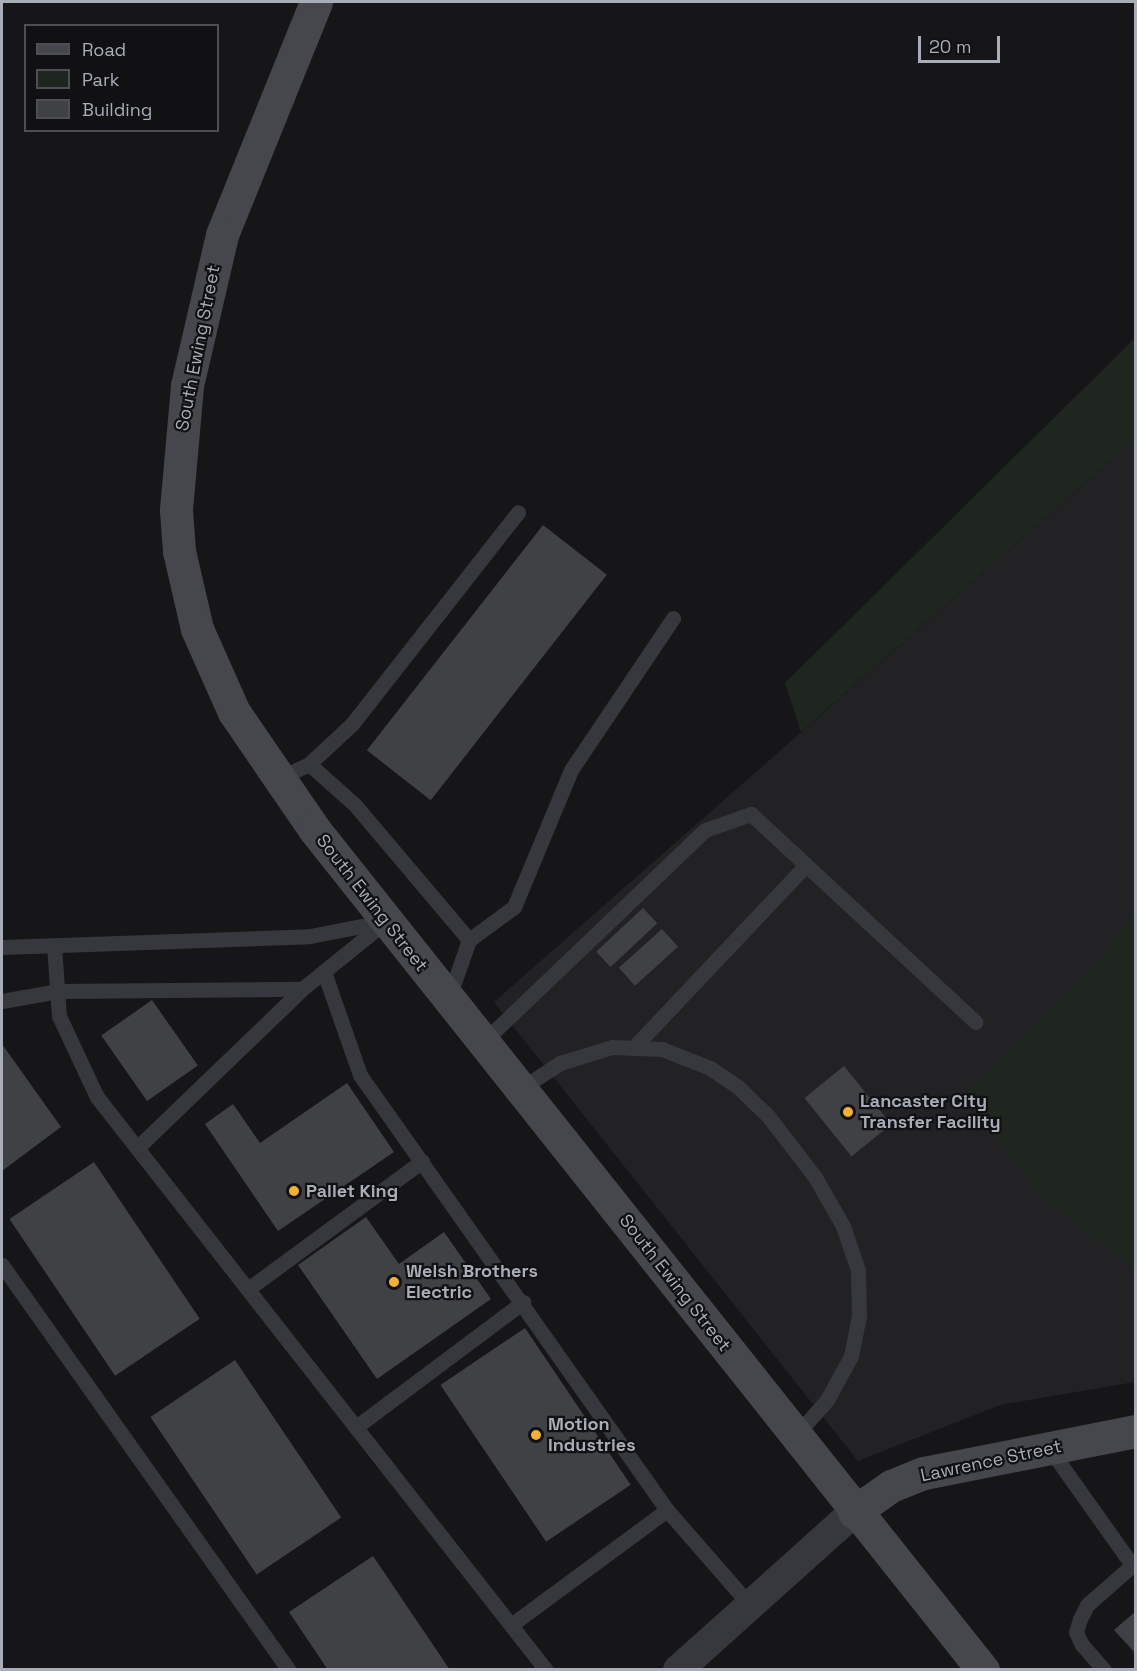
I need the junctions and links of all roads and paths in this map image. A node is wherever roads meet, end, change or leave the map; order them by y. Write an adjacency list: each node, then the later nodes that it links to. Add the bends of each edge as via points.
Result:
1 (316, 2): 5 (street, South Ewing Street, via 222,235 187,386 176,484 179,551 197,629 234,712)
2 (518, 512): 4 (lane, via 352,724)
3 (674, 618): 8 (lane, via 571,770 514,907)
4 (309, 764): 5 (lane); 8 (lane, via 355,805)
5 (277, 779): 7 (street, South Ewing Street)
6 (806, 865): 16 (lane); 17 (lane, via 751,814 705,830); 18 (lane)
7 (385, 922): 10 (lane, via 310,936); 11 (lane); 14 (street, South Ewing Street)
8 (469, 940): 14 (lane)
9 (2, 946): 10 (lane)
10 (54, 946): 13 (lane)
11 (324, 972): 12 (lane); 21 (lane, via 360,1075)
12 (303, 989): 13 (lane); 20 (lane)
13 (58, 991): 15 (lane); 20 (lane, via 59,1016 97,1097)
14 (448, 1000): 17 (street, South Ewing Street)
15 (2, 1001)
16 (976, 1023)
17 (482, 1043): 19 (street, South Ewing Street)
18 (633, 1048): 19 (lane, via 612,1047 560,1063); 27 (lane, via 662,1049 710,1068 738,1087 768,1116 808,1168 843,1226 858,1270 859,1316 851,1356 826,1400)
19 (520, 1089): 27 (street, South Ewing Street)
20 (137, 1148): 23 (lane)
21 (422, 1161): 23 (lane); 24 (lane)
22 (2, 1265): 34 (lane)
23 (248, 1289): 25 (lane)
24 (523, 1302): 25 (lane); 29 (lane)
25 (356, 1427): 33 (lane)
26 (1136, 1431): 28 (street, Lawrence Street)
27 (795, 1436): 30 (street, South Ewing Street)
28 (1049, 1448): 30 (street, Lawrence Street, via 924,1473 891,1486); 31 (lane)
29 (667, 1510): 32 (lane); 33 (lane)
30 (854, 1512): 32 (street); 37 (street, South Ewing Street)
31 (1134, 1563): 38 (lane, via 1087,1605 1080,1619 1077,1632 1082,1645)
32 (750, 1605): 36 (street)
33 (511, 1625): 35 (lane)
34 (289, 1670)
35 (546, 1670)
36 (678, 1670)
37 (983, 1670)
38 (1104, 1670)

